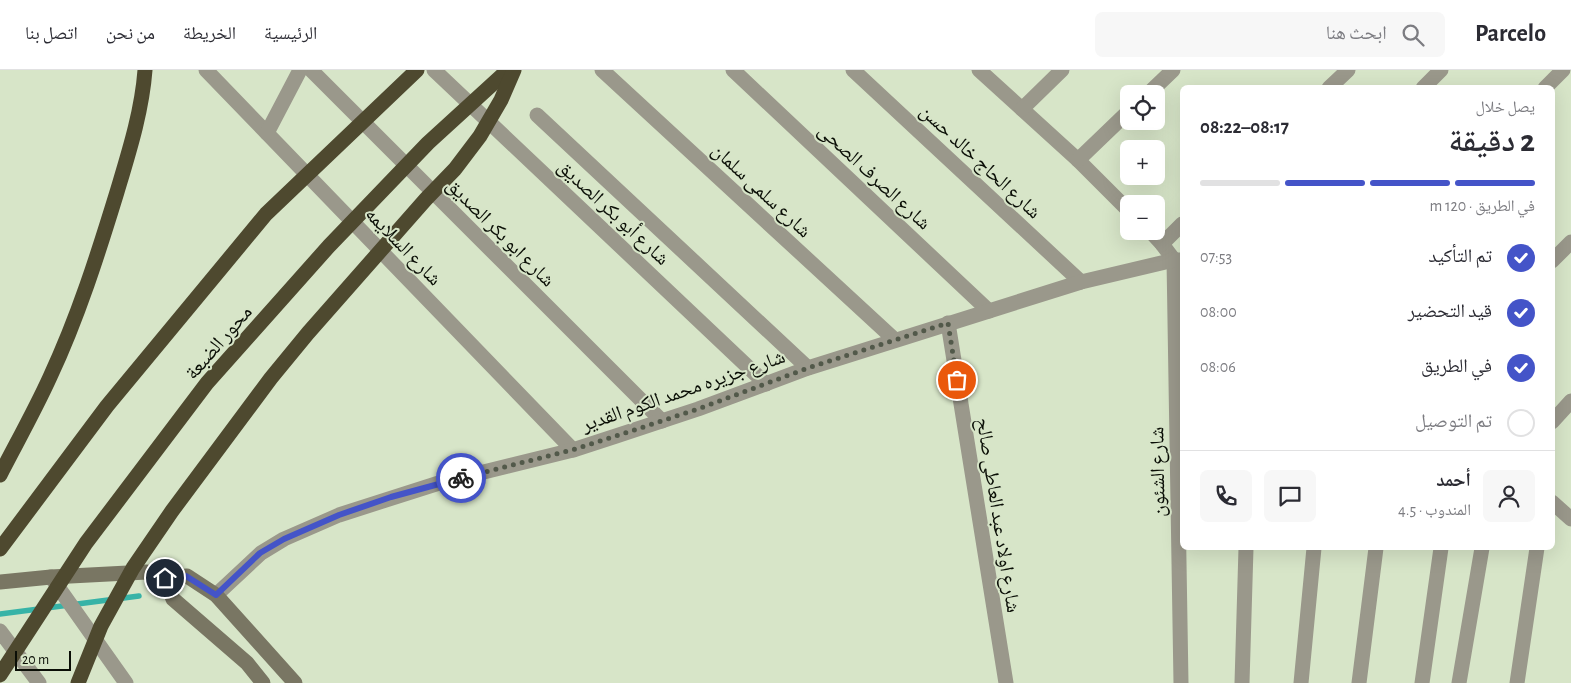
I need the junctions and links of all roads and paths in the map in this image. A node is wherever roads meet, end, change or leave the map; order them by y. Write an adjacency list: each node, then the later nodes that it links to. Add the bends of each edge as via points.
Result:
1 (145, 70): 44 (highway, via 126,162 80,303 50,377)
2 (206, 70): 25 (street, شارع السلايمه)
3 (300, 70): 25 (street)
4 (311, 70): 42 (street, شارع ابو بكر الصديق)
5 (417, 70): 48 (highway, bridge, via 266,214 107,406)
6 (434, 70): 39 (street, شارع أبو بكر الصديق)
7 (508, 70): 61 (highway, محور الضبعة, bridge, via 428,143 329,246 207,383 86,543)
8 (514, 70): 63 (highway, bridge, via 488,122 455,169 308,333 172,511 133,568 101,626)
9 (602, 70): 37 (street, شارع سلمى سلمان)
10 (733, 70): 35 (street, شارع الصرف الصحى)
11 (853, 70): 34 (street, شارع الحاج خالد حسن)
12 (979, 70): 22 (street)
13 (1062, 70): 22 (street)
14 (1173, 70): 18 (street)
15 (1348, 70): 19 (street)
16 (1441, 70): 20 (street)
17 (1563, 70): 21 (street)
18 (1157, 85)
19 (1332, 85)
20 (1426, 85)
21 (1548, 85)
22 (1022, 109): 26 (street)
23 (537, 115): 38 (street)
24 (1120, 120): 26 (street)
25 (266, 133): 43 (street, شارع السلايمه)
26 (1078, 160): 27 (street)
27 (1120, 201)
28 (1180, 226): 31 (street)
29 (1158, 240): 31 (street)
30 (1571, 242): 32 (street)
31 (1162, 244): 33 (street)
32 (1555, 258)
33 (1178, 260): 34 (street, شارع جزيره محمد الكوم القدير); 47 (street, شارع الشئون)
34 (1081, 282): 35 (street, شارع جزيره محمد الكوم القدير)
35 (989, 311): 36 (street, شارع جزيره محمد الكوم القدير)
36 (948, 323): 37 (street, شارع جزيره محمد الكوم القدير); 67 (street, شارع اولاد عبد العاطى صالح)
37 (895, 340): 38 (street, شارع جزيره محمد الكوم القدير)
38 (808, 368): 39 (street, شارع جزيره محمد الكوم القدير)
39 (766, 384): 42 (street, شارع جزيره محمد الكوم القدير)
40 (1571, 401): 41 (street)
41 (1555, 419)
42 (662, 421): 43 (street, شارع جزيره محمد الكوم القدير)
43 (572, 450): 59 (street, شارع جزيره محمد الكوم القدير, via 440,483 339,515 260,553)
44 (0, 475)
45 (1555, 505): 46 (street)
46 (1571, 519)
47 (1180, 542)
48 (0, 549)
49 (1180, 550): 68 (street, شارع الشئون)
50 (1246, 550): 69 (street)
51 (1314, 550): 70 (street)
52 (1376, 550): 71 (street)
53 (1440, 550): 72 (street)
54 (1482, 550): 73 (street)
55 (1537, 550): 74 (street)
56 (51, 577): 57 (main road, via 147,572); 58 (main road); 64 (street)
57 (165, 578): 59 (main road, via 186,576); 65 (main road, via 173,599 246,663)
58 (0, 582)
59 (216, 595): 66 (main road)
60 (0, 632): 62 (street)
61 (0, 676)
62 (39, 683)
63 (78, 683)
64 (126, 683)
65 (263, 683)
66 (295, 683)
67 (1006, 683)
68 (1181, 683)
69 (1242, 683)
70 (1301, 683)
71 (1359, 683)
72 (1422, 683)
73 (1459, 683)
74 (1517, 683)

